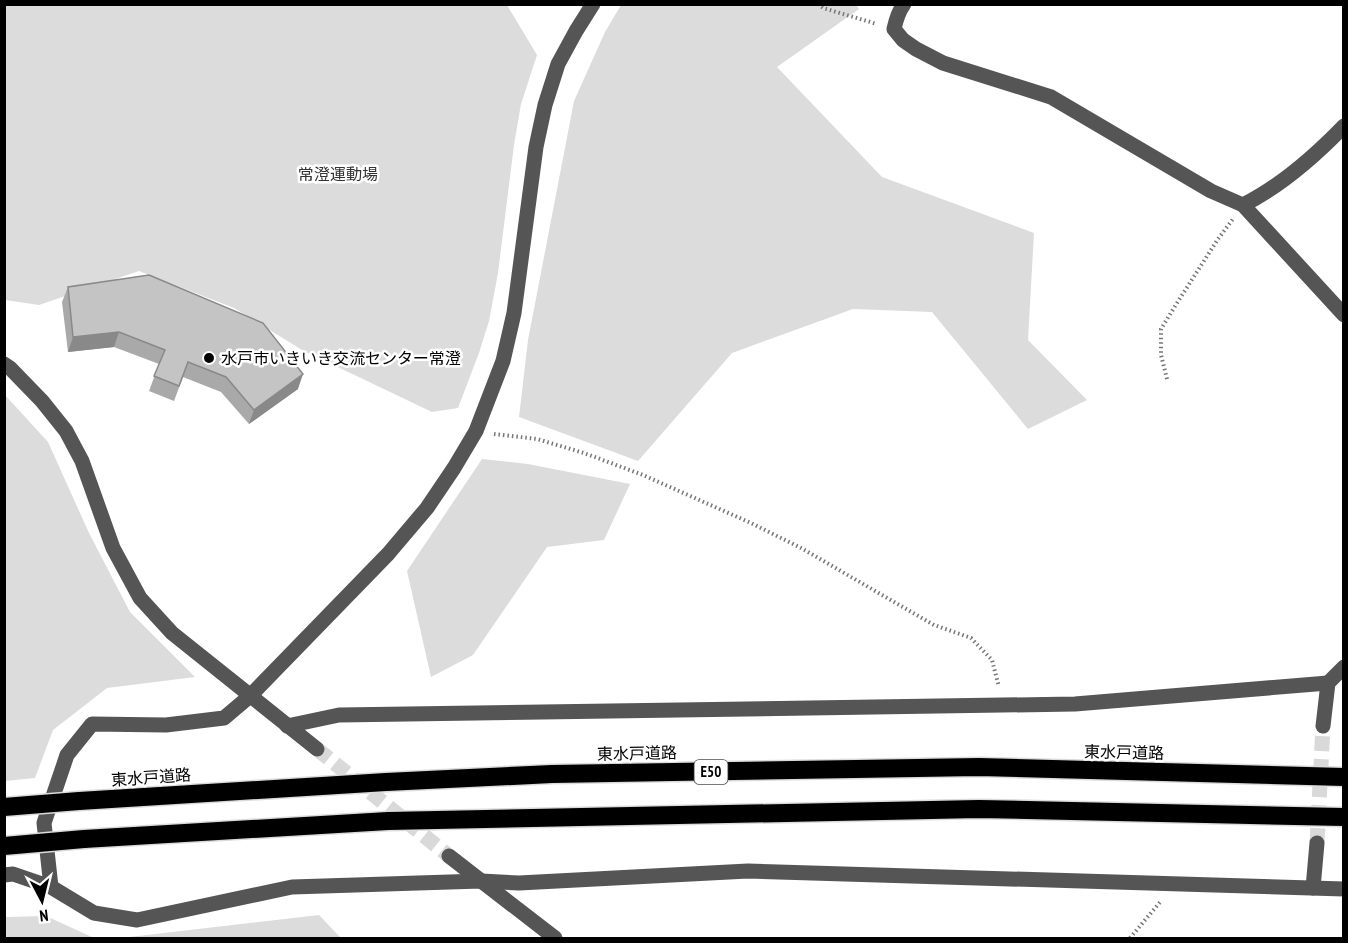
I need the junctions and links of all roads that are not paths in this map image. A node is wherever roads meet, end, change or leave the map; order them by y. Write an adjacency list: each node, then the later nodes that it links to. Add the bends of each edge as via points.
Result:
1 (593, 4): 9 (street, via 558,64 545,105 514,313 503,361 476,431 427,508 396,545)
2 (904, 4): 4 (street, via 894,29 916,49 943,63 1050,97)
3 (1344, 126): 4 (street, via 1298,170)
4 (1243, 206): 5 (street)
5 (1344, 315)
6 (4, 364): 9 (street, via 42,400 66,431 82,461 113,548 140,598 172,633)
7 (1344, 667): 8 (street)
8 (1328, 683): 10 (street, via 1075,704 339,715); 11 (street)
9 (250, 696): 10 (street); 21 (street, via 224,718 166,725 92,724 67,755 44,823)
10 (287, 726): 12 (street)
11 (1323, 726)
12 (317, 749)
13 (1344, 777): 14 (highway, 東水戸道路 / E50, bridge, via 979,768 576,774)
14 (4, 807)
15 (1344, 818): 17 (highway, bridge, via 967,809 388,821)
16 (1317, 843): 22 (street)
17 (4, 846)
18 (449, 856): 20 (street)
19 (4, 875): 21 (street, via 13,874)
20 (481, 881): 21 (street, via 292,887 137,920 94,913); 22 (street, via 519,883 748,871); 24 (street)
21 (51, 887)
22 (1313, 888): 23 (street)
23 (1344, 889)
24 (555, 939)

